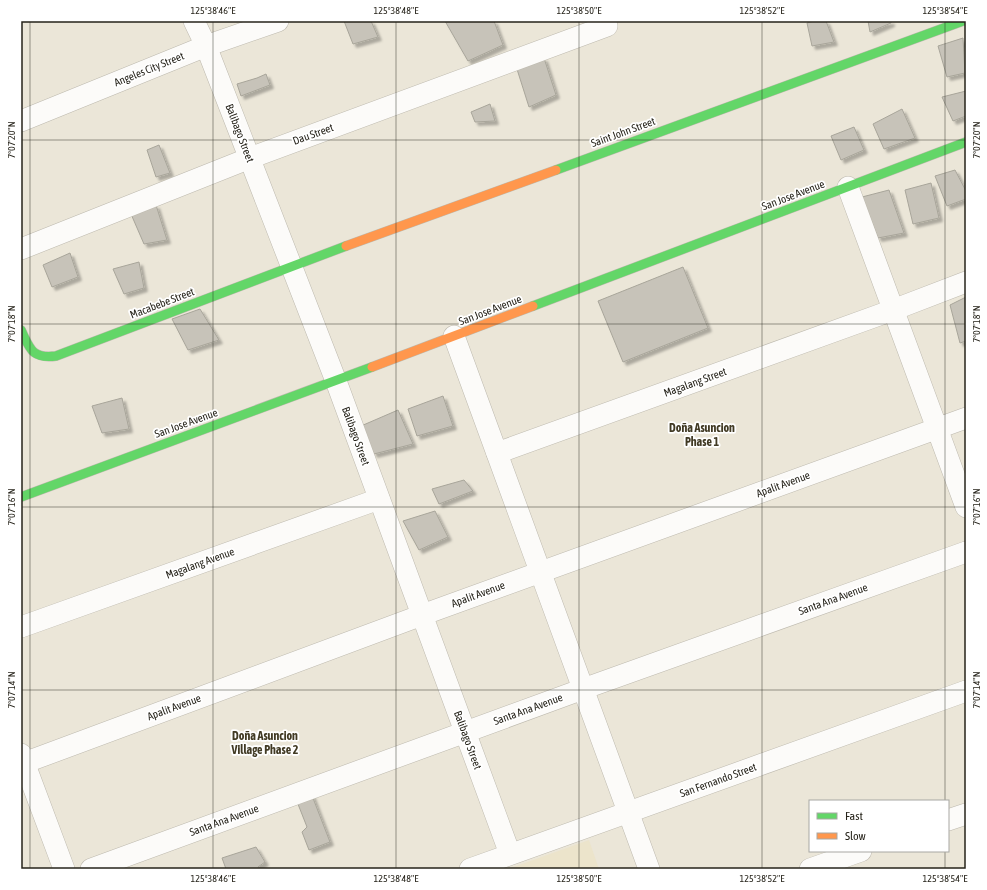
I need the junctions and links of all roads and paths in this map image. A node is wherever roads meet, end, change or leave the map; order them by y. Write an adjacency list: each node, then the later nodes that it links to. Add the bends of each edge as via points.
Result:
1 (194, 21): 5 (street, Balibago Street)
2 (278, 21): 5 (street, Angeles City Street)
3 (963, 21): 11 (street, Saint John Street)
4 (607, 26): 8 (street, Dau Street)
5 (206, 46): 6 (street, Angeles City Street); 8 (street, Balibago Street)
6 (21, 121)
7 (966, 142): 9 (street, San Jose Avenue)
8 (250, 158): 10 (street, Dau Street); 11 (street, Balibago Street)
9 (848, 187): 13 (street); 15 (street, San Jose Avenue)
10 (21, 249)
11 (292, 266): 14 (street, Macabebe Street, via 56,356 40,358 33,354); 16 (street, Balibago Street)
12 (966, 282): 13 (street, Magalang Street)
13 (893, 310): 18 (street); 19 (street, Magalang Street)
14 (21, 330)
15 (454, 336): 16 (street, San Jose Avenue); 19 (street)
16 (336, 381): 20 (street, San Jose Avenue); 21 (street, Balibago Street)
17 (966, 418): 18 (street, Apalit Avenue)
18 (937, 429): 22 (street); 24 (street, Apalit Avenue)
19 (497, 454): 24 (street)
20 (21, 497)
21 (379, 499): 25 (street, Balibago Street); 26 (street, Magalang Avenue)
22 (966, 507)
23 (966, 552): 27 (street, Santa Ana Avenue)
24 (540, 572): 25 (street, Apalit Avenue); 27 (street)
25 (422, 615): 29 (street, Balibago Street); 30 (street, Apalit Avenue)
26 (21, 627)
27 (583, 689): 29 (street, Santa Ana Avenue); 31 (street)
28 (966, 691): 31 (street, San Fernando Street)
29 (465, 732): 35 (street, Balibago Street); 37 (street, Santa Ana Avenue)
30 (22, 761): 36 (street)
31 (628, 812): 35 (street, San Fernando Street); 39 (street)
32 (966, 814): 33 (street)
33 (949, 820)
34 (858, 852): 40 (street)
35 (510, 854): 38 (street, San Fernando Street)
36 (64, 869)
37 (91, 869)
38 (470, 869)
39 (649, 869)
40 (810, 869)

